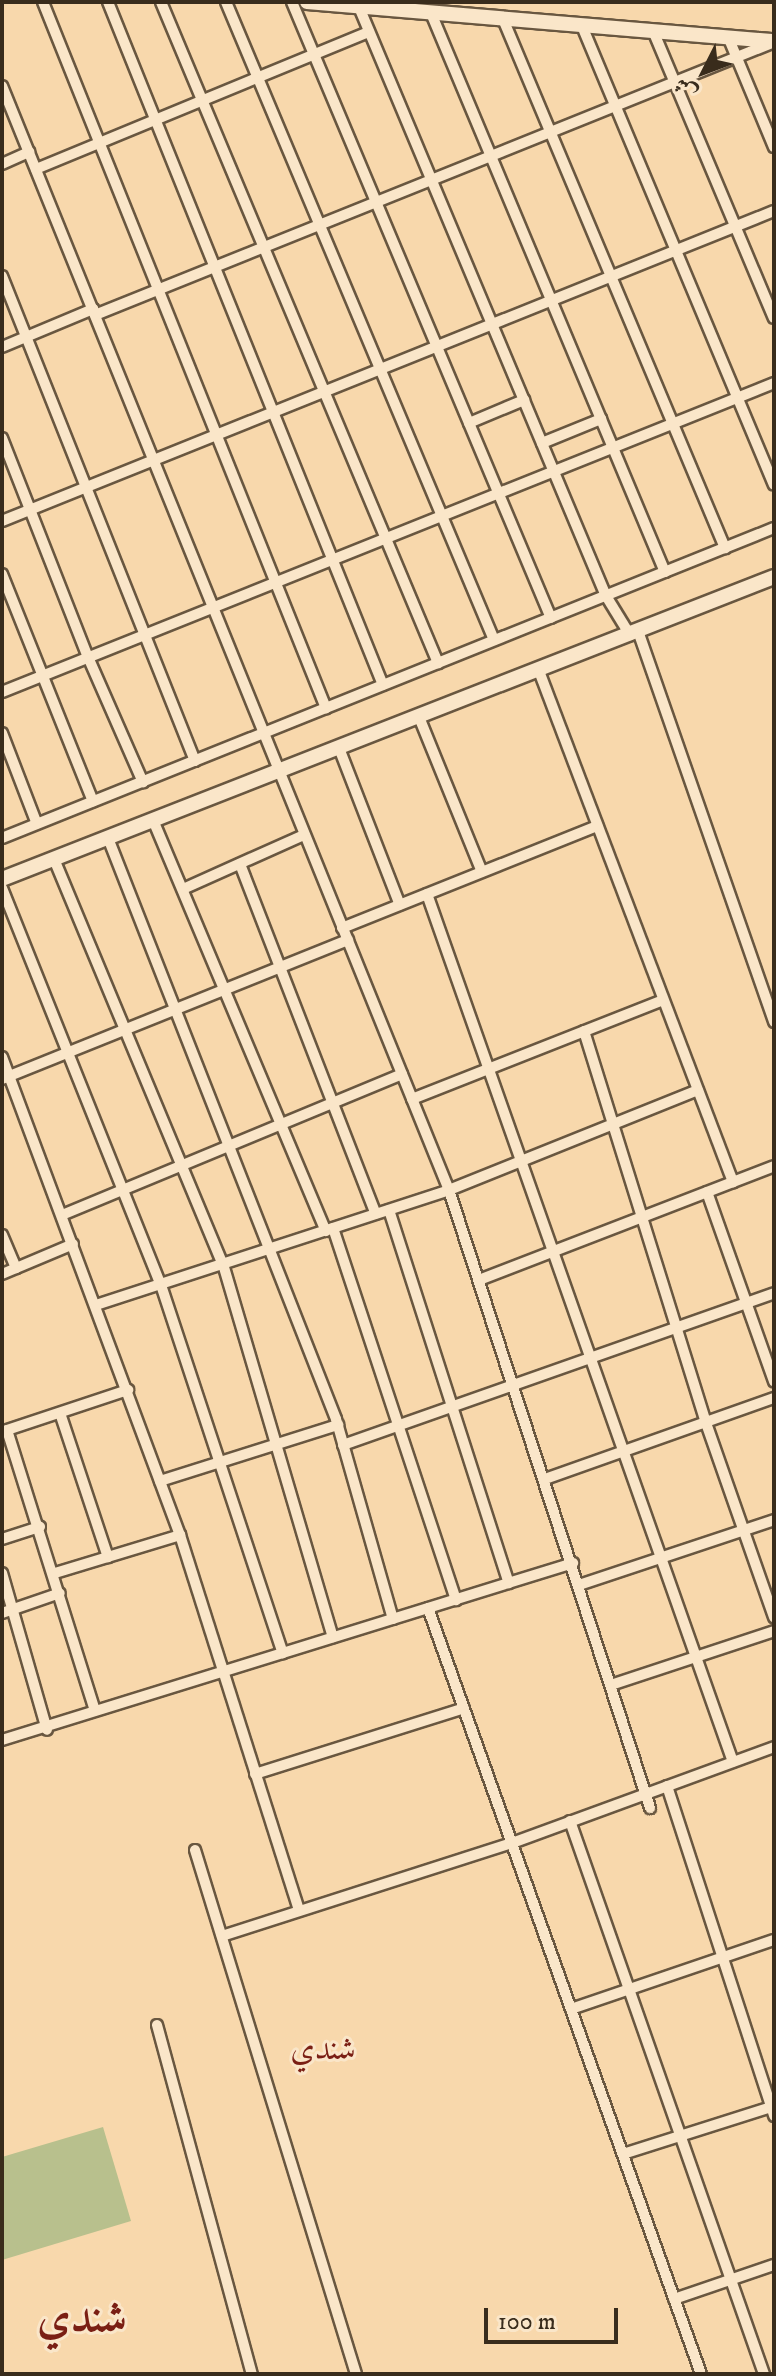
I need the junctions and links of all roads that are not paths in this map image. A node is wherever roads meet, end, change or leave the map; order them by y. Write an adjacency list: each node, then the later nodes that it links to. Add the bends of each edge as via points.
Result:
1 (43, 2): 24 (street)
2 (108, 2): 22 (street)
3 (161, 2): 20 (street)
4 (226, 2): 17 (street)
5 (292, 2): 15 (street)
6 (307, 2): 7 (street)
7 (359, 7): 8 (street); 11 (street)
8 (431, 13): 9 (street); 27 (street)
9 (503, 19): 10 (street); 23 (street)
10 (582, 26): 12 (street); 21 (street)
11 (369, 32): 15 (street); 30 (street)
12 (654, 33): 13 (street); 18 (street)
13 (729, 39): 14 (street); 16 (street)
14 (774, 42): 16 (street)
15 (315, 55): 17 (street); 31 (street)
16 (736, 57): 18 (street); 25 (street)
17 (258, 78): 20 (street); 33 (street)
18 (675, 82): 21 (street); 34 (street)
19 (2, 86): 26 (street)
20 (202, 101): 22 (street); 35 (street)
21 (616, 106): 23 (street); 36 (street)
22 (156, 120): 24 (street); 37 (street)
23 (551, 132): 27 (street); 39 (street)
24 (99, 143): 29 (street); 40 (street)
25 (774, 147)
26 (29, 152): 28 (street); 29 (street)
27 (491, 156): 30 (street); 41 (street)
28 (2, 164)
29 (36, 169): 42 (street)
30 (431, 180): 31 (street); 44 (street)
31 (376, 202): 33 (street); 47 (street)
32 (774, 211): 34 (street)
33 (320, 225): 35 (street); 48 (street)
34 (736, 227): 36 (street); 43 (street)
35 (264, 247): 37 (street); 50 (street)
36 (676, 251): 39 (street); 51 (street)
37 (215, 267): 40 (street); 53 (street)
38 (2, 276): 45 (street)
39 (611, 277): 41 (street); 56 (street)
40 (158, 290): 42 (street); 57 (street)
41 (552, 301): 44 (street); 54 (street)
42 (94, 312): 45 (street); 61 (street)
43 (774, 318)
44 (492, 325): 47 (street); 52 (street)
45 (26, 337): 46 (street); 64 (street)
46 (2, 347)
47 (437, 347): 48 (street); 55 (street)
48 (381, 370): 50 (street); 67 (street)
49 (774, 383): 51 (street)
50 (325, 392): 53 (street); 70 (street)
51 (738, 398): 56 (street); 63 (street)
52 (524, 400): 55 (street); 59 (street)
53 (274, 413): 57 (street); 72 (street)
54 (601, 419): 59 (street); 60 (street)
55 (469, 423): 65 (street)
56 (673, 424): 60 (street); 71 (street)
57 (217, 436): 61 (street); 76 (street)
58 (2, 438): 66 (street)
59 (542, 443): 62 (street)
60 (613, 448): 62 (street); 73 (street)
61 (153, 460): 64 (street); 78 (street)
62 (554, 472): 65 (street); 77 (street)
63 (774, 484)
64 (86, 487): 66 (street); 81 (street)
65 (499, 494): 67 (street); 79 (street)
66 (30, 510): 68 (street); 83 (street)
67 (442, 517): 70 (street); 82 (street)
68 (2, 521)
69 (774, 528): 71 (street)
70 (386, 539): 72 (street); 84 (street)
71 (725, 548): 73 (street)
72 (333, 561): 76 (street); 87 (street)
73 (665, 572): 77 (street)
74 (2, 574): 86 (street)
75 (774, 577): 80 (street)
76 (276, 584): 78 (street); 89 (street)
77 (606, 596): 79 (street); 80 (street)
78 (213, 606): 81 (street); 92 (street)
79 (551, 618): 82 (street)
80 (634, 633): 85 (street); 118 (street)
81 (145, 634): 83 (street); 94 (street)
82 (494, 640): 84 (street)
83 (88, 657): 86 (street); 96 (street)
84 (438, 663): 87 (street)
85 (539, 671): 90 (street); 100 (street)
86 (43, 675): 88 (street); 97 (street)
87 (383, 685): 89 (street)
88 (2, 692)
89 (326, 708): 92 (street)
90 (419, 717): 93 (street); 106 (street)
91 (2, 733): 99 (street)
92 (263, 733): 94 (street); 95 (street)
93 (339, 748): 95 (street); 111 (street)
94 (195, 761): 96 (street)
95 (279, 772): 98 (street); 101 (street)
96 (143, 782): 97 (street)
97 (93, 802): 99 (street)
98 (153, 820): 103 (street); 109 (street)
99 (37, 824): 102 (street)
100 (597, 826): 106 (street); 116 (street)
101 (304, 835): 105 (street); 112 (street)
102 (2, 838)
103 (108, 838): 104 (street); 117 (street)
104 (54, 859): 107 (street); 119 (street)
105 (240, 864): 109 (street); 114 (street)
106 (482, 872): 110 (street)
107 (2, 879)
108 (2, 888): 121 (street)
109 (183, 889): 115 (street)
110 (427, 894): 111 (street); 123 (street)
111 (400, 905): 112 (street)
112 (342, 928): 113 (street)
113 (348, 940): 114 (street); 124 (street)
114 (279, 969): 115 (street); 128 (street)
115 (227, 990): 117 (street); 129 (street)
116 (663, 1000): 120 (street); 126 (street)
117 (173, 1011): 119 (street); 131 (street)
118 (774, 1022)
119 (124, 1031): 121 (street); 133 (street)
120 (584, 1031): 123 (street); 130 (street)
121 (71, 1052): 125 (street); 136 (street)
122 (2, 1057): 125 (street)
123 (489, 1069): 127 (street); 132 (street)
124 (402, 1074): 127 (street); 128 (street)
125 (6, 1078): 141 (street)
126 (698, 1090): 130 (street); 135 (street)
127 (412, 1099): 137 (street)
128 (332, 1103): 129 (street); 140 (street)
129 (282, 1124): 131 (street); 143 (street)
130 (613, 1124): 132 (street); 142 (street)
131 (228, 1146): 133 (street); 146 (street)
132 (521, 1161): 137 (street); 147 (street)
133 (181, 1166): 136 (street); 148 (street)
134 (774, 1166): 135 (street)
135 (733, 1182): 138 (street)
136 (124, 1189): 141 (street); 152 (street)
137 (449, 1190): 139 (street); 151 (street)
138 (707, 1192): 142 (street); 154 (street)
139 (389, 1210): 140 (street); 162 (street)
140 (376, 1214): 143 (street)
141 (62, 1215): 145 (street)
142 (642, 1217): 147 (street); 156 (street)
143 (330, 1229): 146 (street); 166 (street)
144 (2, 1235): 149 (street)
145 (73, 1244): 149 (street); 155 (street)
146 (270, 1249): 148 (street); 165 (street)
147 (553, 1252): 151 (street); 157 (street)
148 (223, 1264): 152 (street); 168 (street)
149 (16, 1268): 150 (street)
150 (2, 1274)
151 (479, 1280): 159 (street)
152 (161, 1285): 155 (street); 171 (street)
153 (774, 1293): 154 (street)
154 (746, 1303): 156 (street); 158 (street)
155 (96, 1305): 160 (street)
156 (676, 1328): 157 (street); 164 (street)
157 (591, 1358): 159 (street); 170 (street)
158 (774, 1381)
159 (514, 1385): 162 (street); 172 (street)
160 (128, 1390): 163 (street); 173 (street)
161 (774, 1398): 164 (street)
162 (452, 1407): 166 (street); 184 (street)
163 (60, 1413): 167 (street); 179 (street)
164 (706, 1423): 170 (street); 176 (street)
165 (338, 1425): 168 (street); 169 (street)
166 (399, 1426): 169 (street); 187 (street)
167 (4, 1431): 175 (street)
168 (276, 1445): 171 (street); 194 (street)
169 (343, 1445): 192 (street)
170 (624, 1452): 172 (street); 180 (street)
171 (220, 1463): 173 (street); 195 (street)
172 (545, 1479): 181 (street)
173 (160, 1481): 177 (street)
174 (774, 1520): 176 (street)
175 (40, 1527): 178 (street); 183 (street)
176 (743, 1530): 180 (street); 191 (street)
177 (180, 1535): 179 (street); 197 (street)
178 (2, 1539)
179 (108, 1557): 183 (street)
180 (661, 1558): 185 (street); 196 (street)
181 (573, 1563): 184 (street); 185 (street)
182 (2, 1573): 189 (street)
183 (55, 1573): 186 (street)
184 (509, 1583): 187 (street)
185 (579, 1585): 198 (street)
186 (60, 1593): 189 (street); 200 (street)
187 (456, 1600): 188 (street)
188 (428, 1608): 192 (street); 199 (street)
189 (14, 1609): 190 (street); 201 (street)
190 (2, 1613)
191 (774, 1617)
192 (393, 1619): 194 (street)
193 (774, 1631): 196 (street)
194 (333, 1637): 195 (street)
195 (283, 1653): 197 (street)
196 (696, 1657): 198 (street); 204 (street)
197 (223, 1672): 200 (street); 205 (street)
198 (611, 1685): 207 (street)
199 (464, 1708): 205 (street); 210 (street)
200 (95, 1711): 201 (street)
201 (47, 1728): 202 (street)
202 (2, 1740)
203 (774, 1747): 204 (street)
204 (733, 1762): 206 (street)
205 (255, 1774): 212 (street)
206 (667, 1786): 207 (street); 215 (street)
207 (646, 1794): 208 (street); 209 (street)
208 (650, 1808)
209 (570, 1821): 210 (street); 216 (street)
210 (512, 1843): 212 (street); 217 (street)
211 (195, 1850): 213 (street)
212 (299, 1911): 213 (street)
213 (222, 1936): 226 (street)
214 (774, 1940): 215 (street)
215 (722, 1957): 216 (street); 219 (street)
216 (629, 1989): 217 (street); 220 (street)
217 (571, 2009): 221 (street)
218 (157, 2025): 225 (street)
219 (773, 2110): 220 (street)
220 (681, 2136): 221 (street); 223 (street)
221 (623, 2154): 224 (street)
222 (774, 2265): 223 (street)
223 (731, 2280): 224 (street); 228 (street)
224 (674, 2299): 227 (street)
225 (252, 2374)
226 (356, 2374)
227 (701, 2374)
228 (764, 2374)

